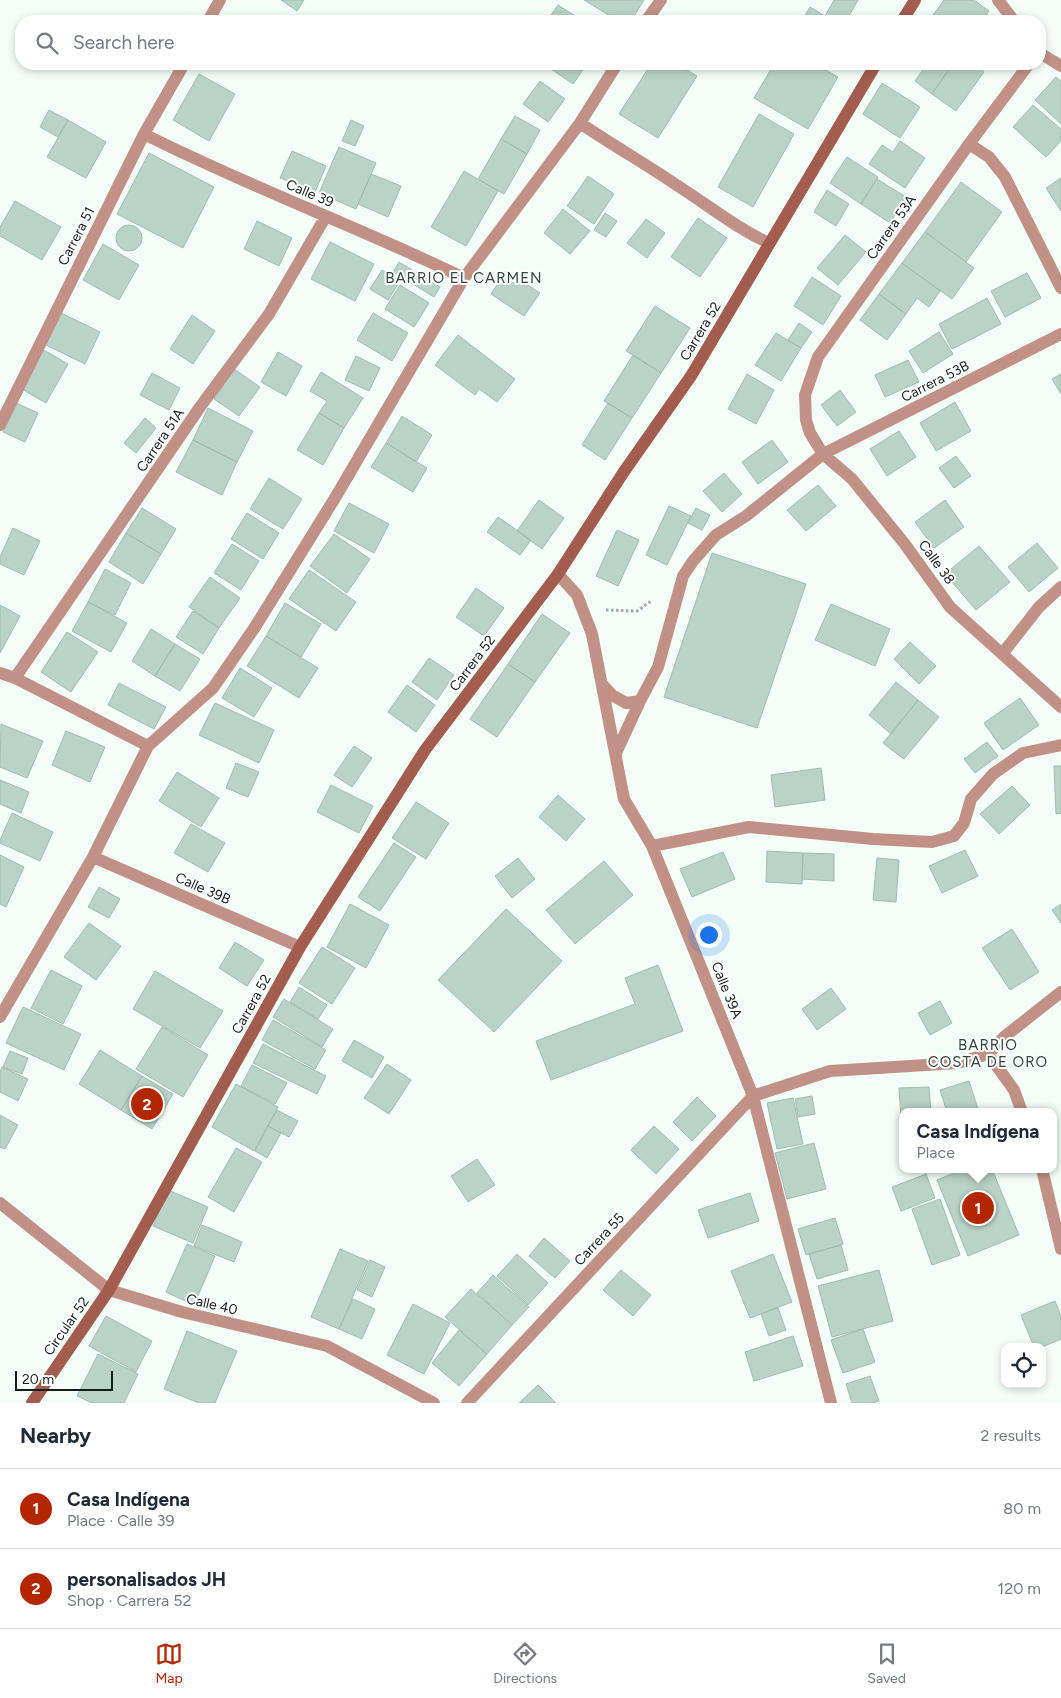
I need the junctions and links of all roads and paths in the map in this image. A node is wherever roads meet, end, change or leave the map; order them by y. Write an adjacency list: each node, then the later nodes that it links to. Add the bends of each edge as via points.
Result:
1 (220, 0): 5 (street)
2 (661, 0): 6 (street)
3 (915, 0): 7 (street)
4 (998, 0): 8 (street)
5 (211, 15)
6 (650, 15)
7 (906, 15)
8 (1009, 15)
9 (1046, 57): 10 (street)
10 (1061, 66)
11 (181, 70): 16 (street, Carrera 51)
12 (613, 70): 15 (street)
13 (872, 70): 19 (street, Carrera 52)
14 (1025, 70): 17 (street, Carrera 53A)
15 (580, 123): 19 (street); 20 (street)
16 (144, 134): 18 (street, Calle 39); 24 (street, Carrera 51)
17 (969, 144): 21 (street, via 989,157 1005,177); 23 (street, Carrera 53A, via 818,356 805,395)
18 (326, 216): 20 (street, Calle 39); 32 (street, Carrera 51A, via 269,314 200,407)
19 (769, 244): 26 (street, Carrera 52, via 691,376)
20 (464, 278): 37 (street, via 335,498 255,626 213,688)
21 (1061, 288)
22 (1061, 334): 25 (street, Carrera 53B)
23 (806, 420): 25 (street, Calle 38)
24 (0, 425)
25 (823, 454): 30 (street, Calle 38, via 852,479 950,607); 34 (street, Carrera 53B, via 746,516 716,535 693,561 683,576 658,667)
26 (558, 574): 28 (street, Calle 39A); 41 (street, Carrera 52, via 425,750)
27 (1061, 587): 30 (street, via 1040,607)
28 (577, 595): 29 (path, via 596,610 638,611); 33 (street, Calle 39A, via 592,634)
29 (653, 599)
30 (1003, 653): 35 (street, Calle 38)
31 (0, 674): 32 (street)
32 (15, 678): 37 (street)
33 (601, 683): 34 (street, via 626,703); 38 (street, Calle 39A)
34 (640, 701): 38 (street, Carrera 53B)
35 (1061, 707)
36 (1061, 745): 39 (street, via 1023,753 993,774 971,799 964,823 954,836 932,842 749,827)
37 (148, 746): 40 (street)
38 (616, 753): 39 (street, Calle 39A, via 624,799)
39 (652, 846): 45 (street, Calle 39A)
40 (94, 857): 41 (street, Calle 39B); 43 (street)
41 (300, 947): 50 (street, Carrera 52)
42 (1061, 992): 44 (street, via 1004,1037)
43 (0, 1017)
44 (988, 1054): 45 (street, via 958,1063 830,1071); 46 (street, via 1014,1090)
45 (753, 1096): 53 (street, Carrera 55); 54 (street, Calle 39A)
46 (1021, 1108)
47 (1044, 1173): 49 (street)
48 (0, 1203): 50 (street, Calle 40)
49 (1060, 1245)
50 (109, 1290): 51 (street, Circular 52); 52 (street, Calle 40, via 182,1312 327,1346)
51 (32, 1403)
52 (434, 1403)
53 (467, 1403)
54 (831, 1403)

